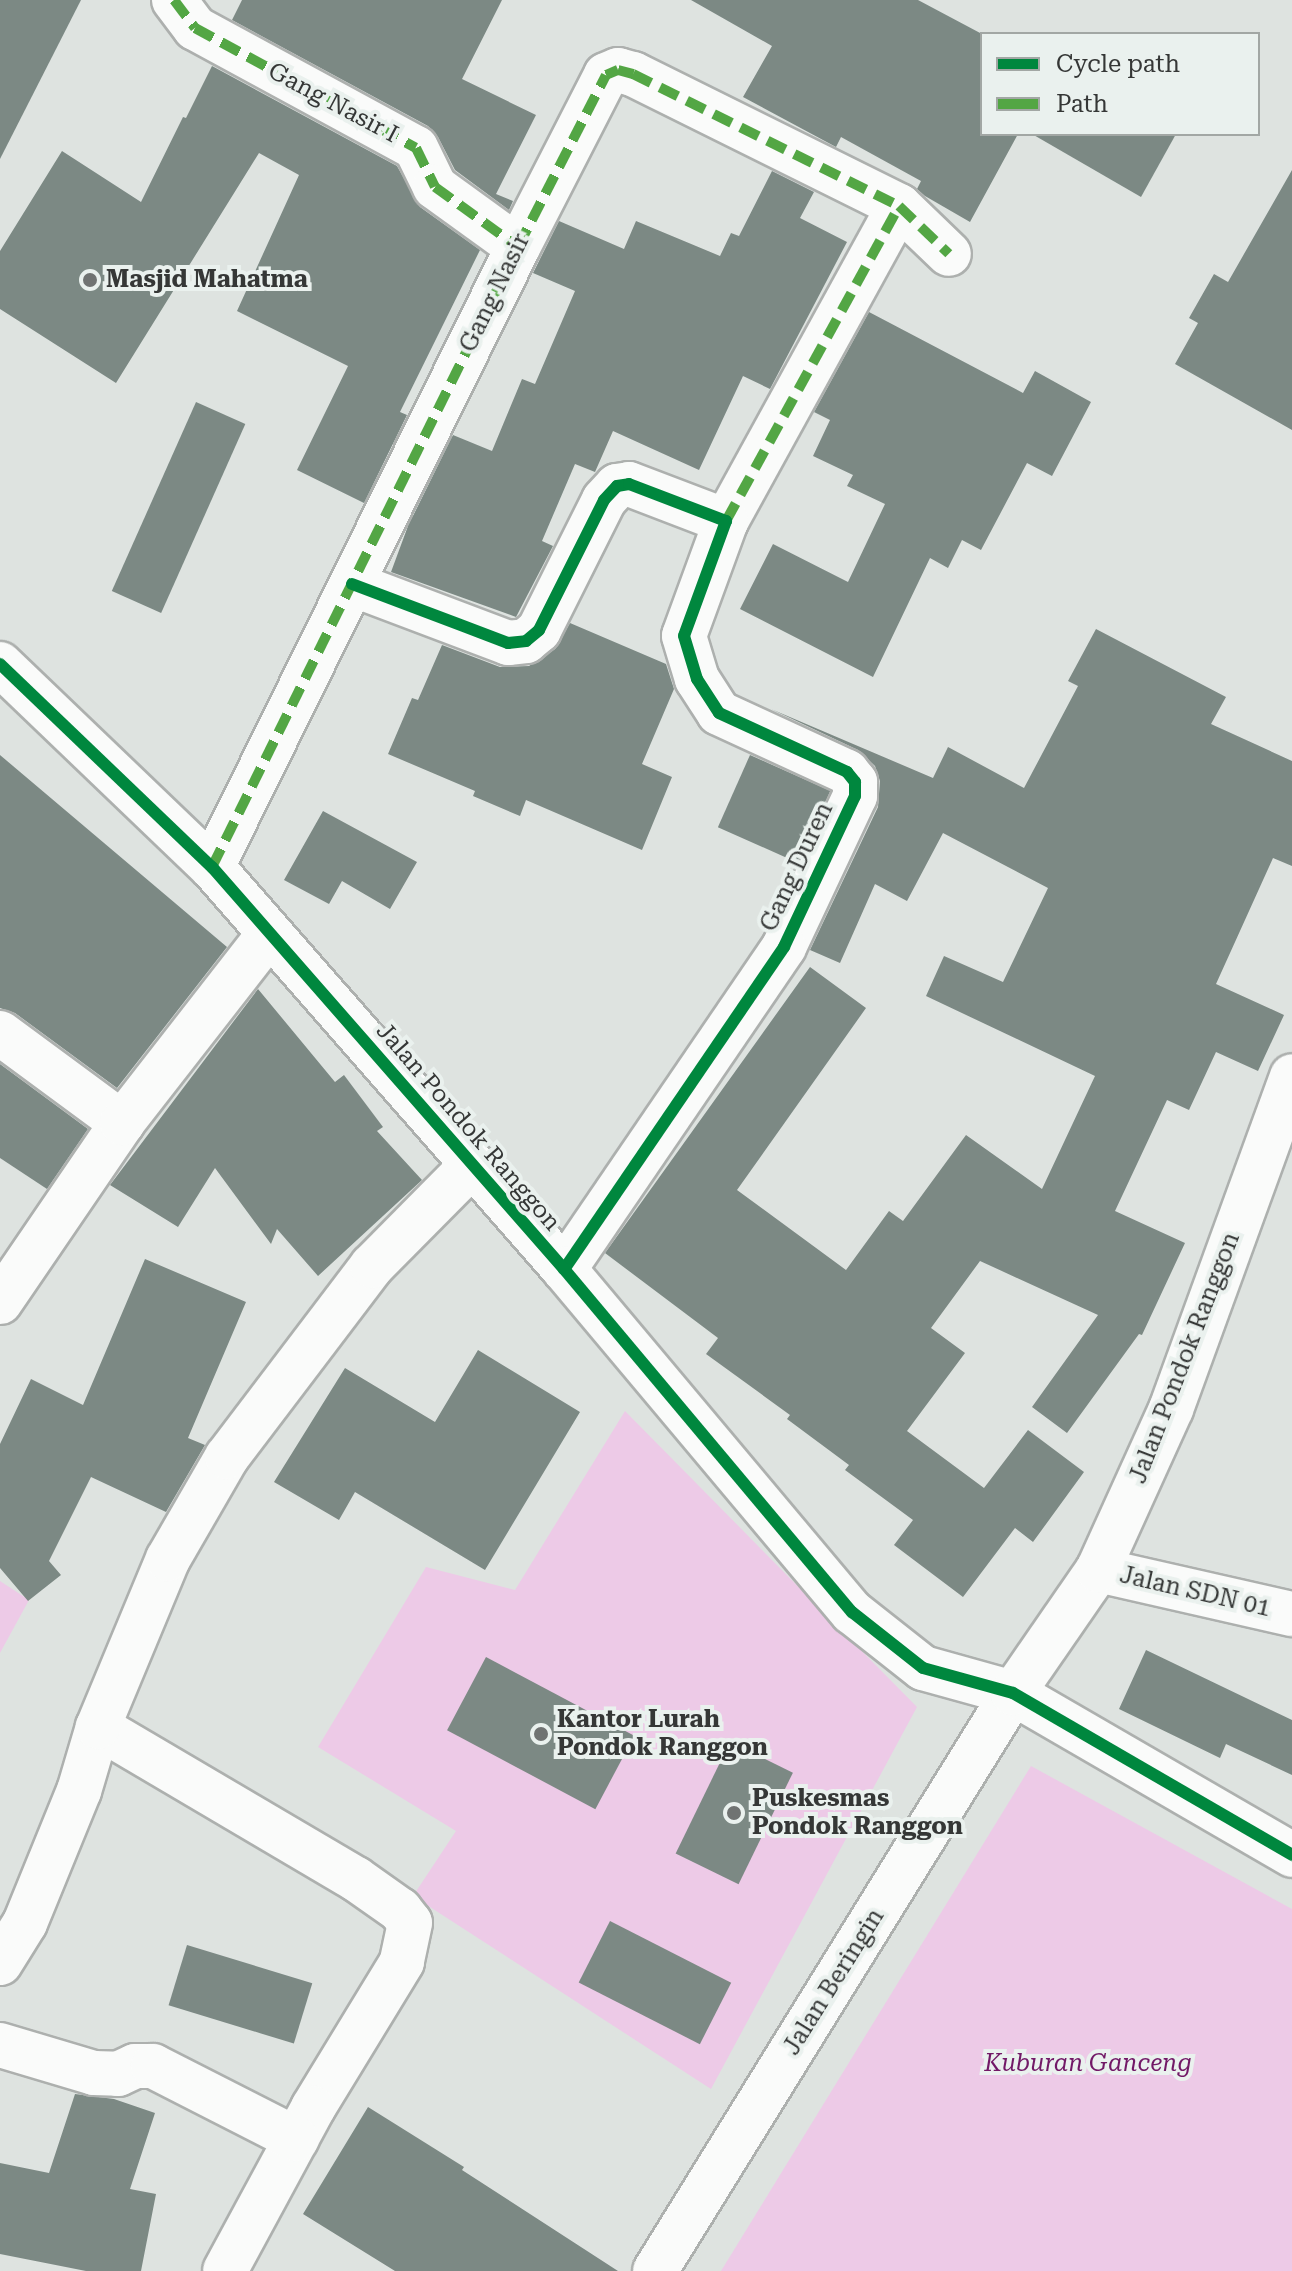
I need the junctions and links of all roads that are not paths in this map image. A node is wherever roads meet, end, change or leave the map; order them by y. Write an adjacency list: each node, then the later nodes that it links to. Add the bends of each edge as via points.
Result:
1 (174, 0): 3 (street, Gang Nasir I, via 195,28 416,148 435,187)
2 (899, 206): 3 (street, Gang Nasir, via 618,70 606,75); 4 (street, Gang Nasir); 5 (street, Gang Duren)
3 (518, 247): 6 (street, Gang Nasir)
4 (949, 254)
5 (726, 521): 6 (street, via 629,484 617,486 604,500 539,630 526,641 508,643); 14 (street, Gang Duren, via 684,636 697,679 719,713 847,772 855,782 855,796 784,947)
6 (352, 584): 8 (street, Gang Nasir)
7 (0, 664): 8 (street, Jalan Pondok Ranggon)
8 (212, 867): 9 (street, Jalan Pondok Ranggon)
9 (269, 934): 12 (street); 13 (street, Jalan Pondok Ranggon)
10 (0, 1033): 12 (street)
11 (1292, 1076): 16 (street, Jalan Pondok Ranggon, via 1171,1409)
12 (122, 1123): 15 (street)
13 (472, 1165): 14 (street, Jalan Pondok Ranggon); 19 (street, via 372,1266 227,1457 168,1559)
14 (564, 1269): 18 (street, Jalan Pondok Ranggon, via 852,1612 923,1668)
15 (0, 1302)
16 (1098, 1570): 17 (street, Jalan SDN 01); 18 (street, Jalan Pondok Ranggon)
17 (1292, 1614)
18 (1013, 1693): 20 (street); 25 (street, Jalan Beringin)
19 (98, 1727): 21 (street, via 79,1791 31,1908); 23 (street, via 356,1879 410,1923 402,1962)
20 (1292, 1855)
21 (0, 1963)
22 (0, 2045): 23 (street, via 94,2073 153,2066)
23 (296, 2139): 24 (street)
24 (225, 2271)
25 (655, 2271)

